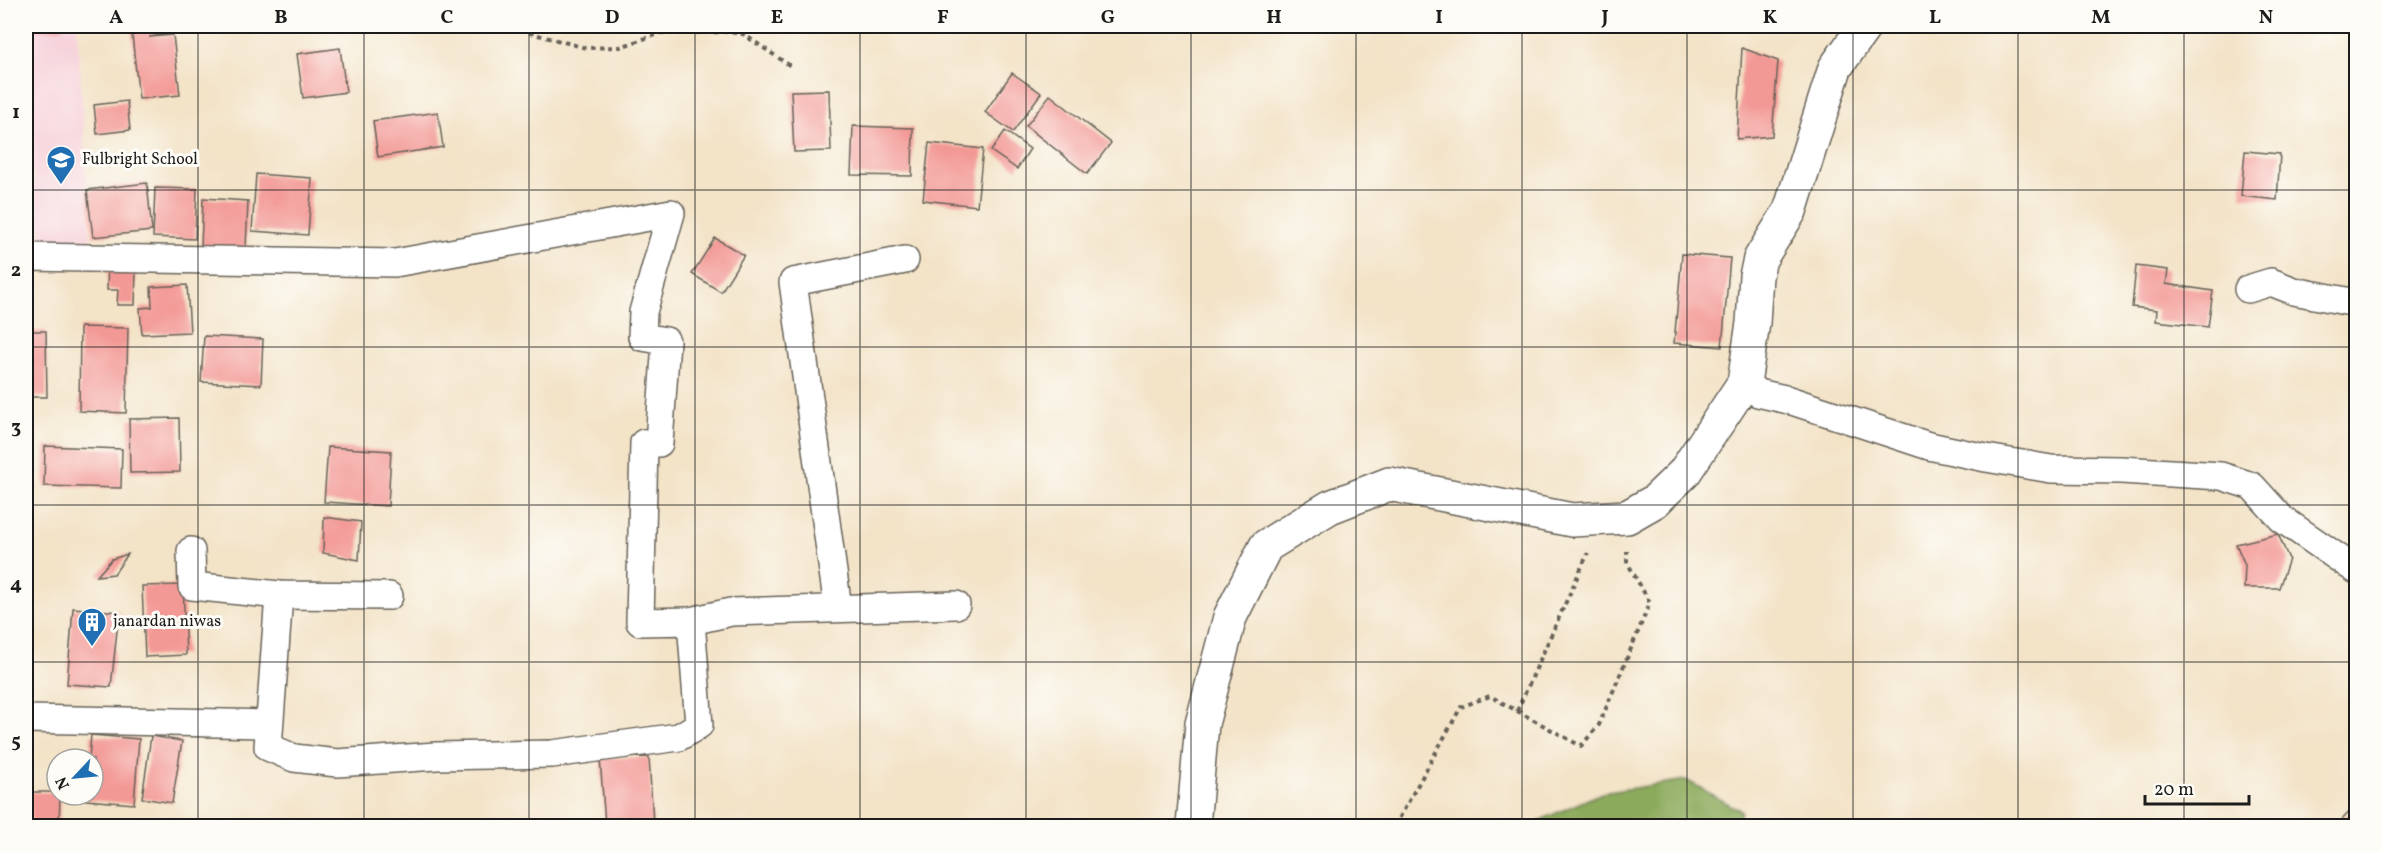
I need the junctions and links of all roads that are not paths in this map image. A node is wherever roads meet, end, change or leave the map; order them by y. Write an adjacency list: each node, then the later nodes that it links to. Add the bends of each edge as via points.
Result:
1 (1865, 26): 6 (street, via 1835,68 1790,210 1760,259)
2 (26, 256): 13 (street, via 395,263 671,213 643,312 642,337 666,341 660,443 644,443 640,622)
3 (906, 260): 12 (street, via 793,282)
4 (2248, 290): 5 (street, via 2271,282 2294,291)
5 (2356, 303)
6 (1744, 382): 8 (street, via 1758,393 1929,446 1986,458 2051,469 2221,476 2252,486 2282,519); 16 (street, via 1684,473 1655,501 1615,518 1572,520 1389,484 1330,507 1266,546 1230,618 1202,724)
7 (191, 551): 9 (street, via 192,586)
8 (2356, 570)
9 (279, 595): 10 (street); 15 (street)
10 (389, 596)
11 (956, 605): 12 (street)
12 (838, 608): 13 (street, via 731,612)
13 (691, 621): 15 (street, via 699,725 679,737 552,754 337,763 294,758 268,747)
14 (26, 718): 15 (street)
15 (269, 724)
16 (1193, 826)

